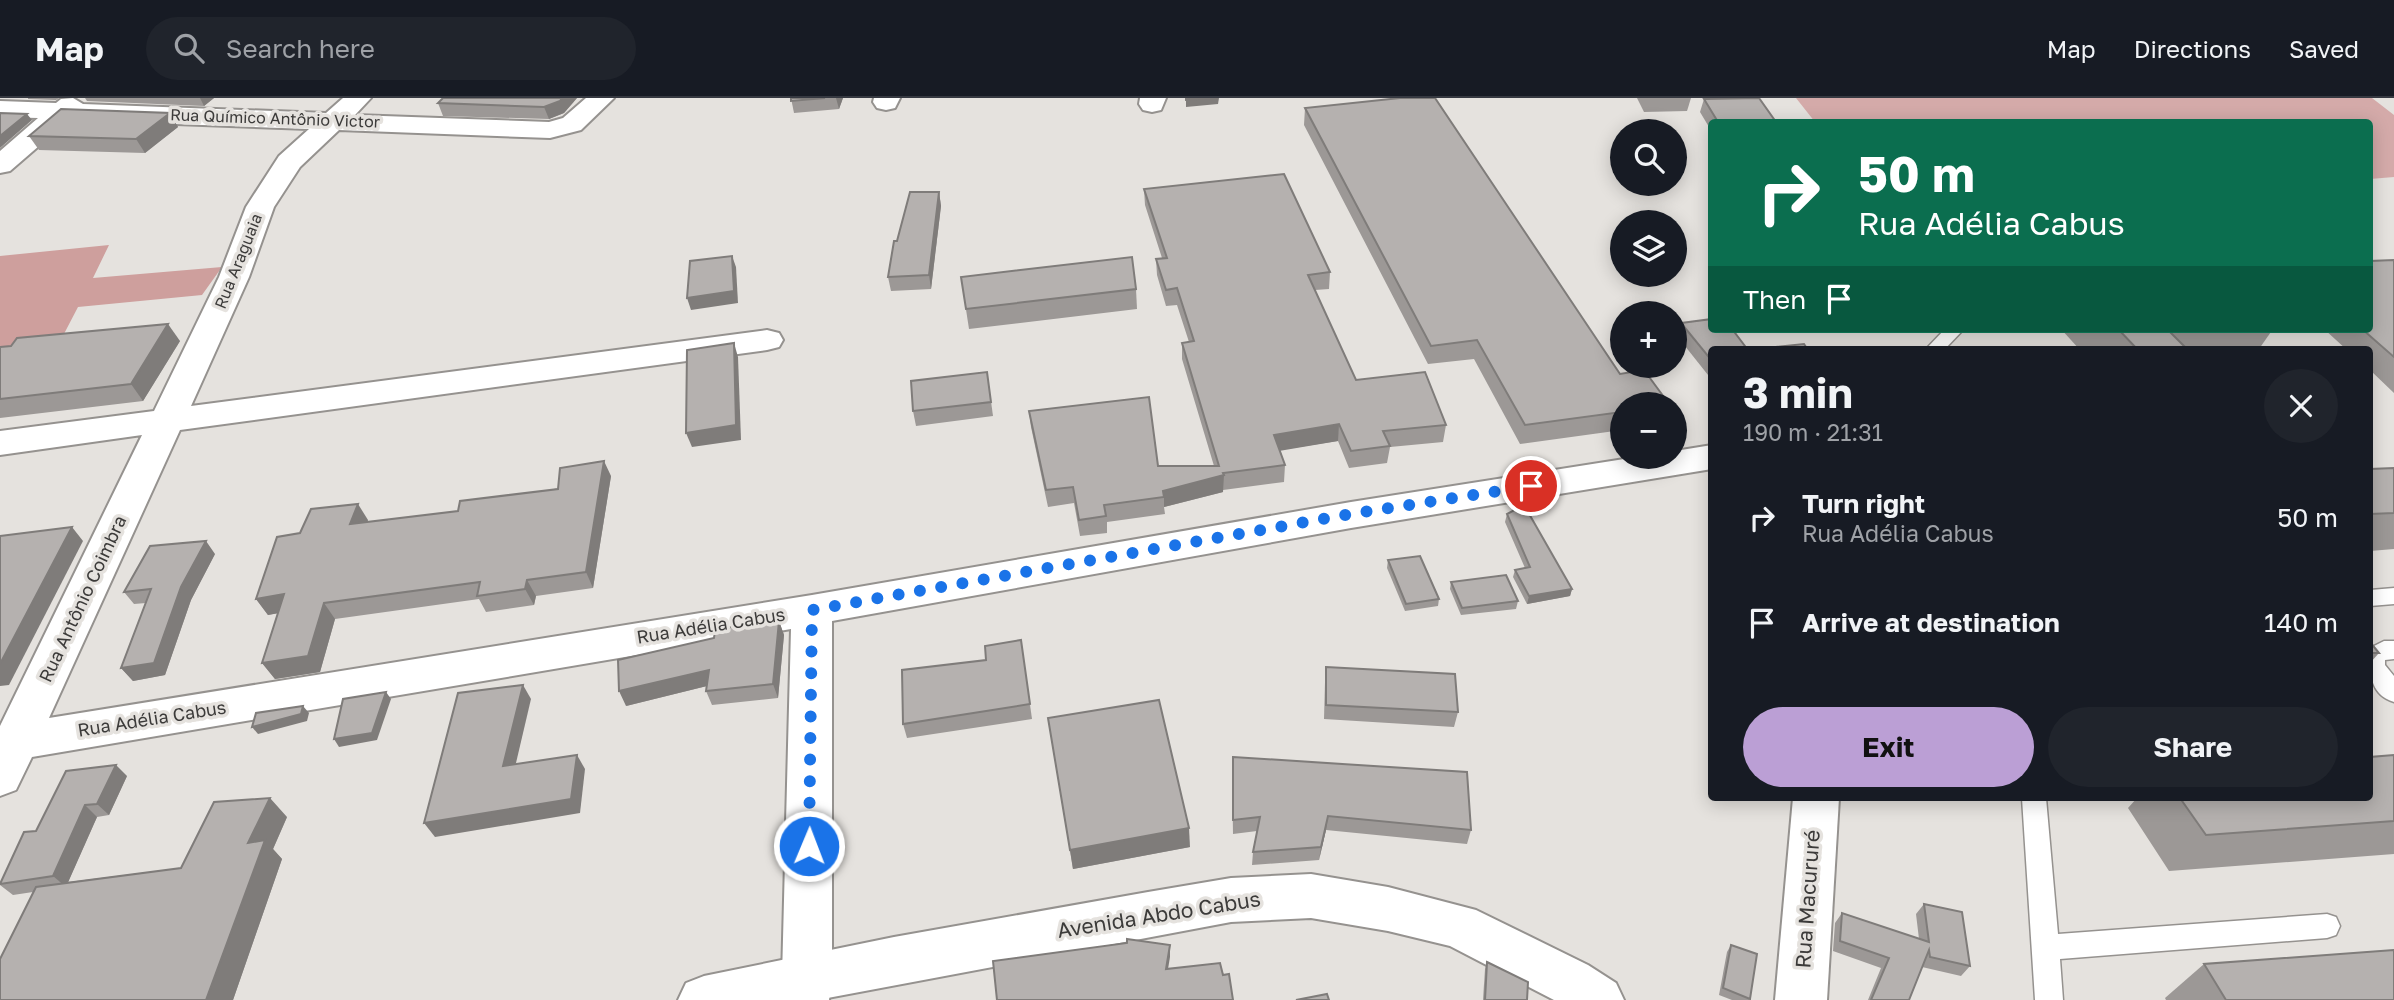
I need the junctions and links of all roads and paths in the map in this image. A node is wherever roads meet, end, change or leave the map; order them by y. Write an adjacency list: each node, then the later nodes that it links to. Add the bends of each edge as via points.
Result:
1 (358, 98): 5 (street, Rua Araguaia)
2 (601, 98): 5 (street, Rua Químico Antônio Victor, via 572,124 550,130)
3 (71, 105): 4 (street, Rua Químico Antônio Victor); 5 (street, Rua Químico Antônio Victor); 6 (street)
4 (0, 109)
5 (336, 120): 8 (street, Rua Araguaia, via 289,162 260,206 234,277)
6 (0, 164)
7 (767, 340): 8 (street)
8 (167, 422): 9 (street); 16 (street, Rua Antônio Coimbra)
9 (0, 443)
10 (1708, 458): 13 (street, Rua Adélia Cabus, via 1351,514)
11 (2394, 596): 12 (lane)
12 (2373, 598)
13 (812, 610): 16 (street, Rua Adélia Cabus); 21 (street)
14 (2394, 650): 15 (lane, via 2374,656 2374,667)
15 (2394, 693)
16 (5, 754)
17 (1816, 801): 24 (street, Rua Macururé)
18 (2034, 801): 20 (lane)
19 (2327, 926): 20 (lane)
20 (2044, 948): 25 (lane)
21 (805, 989): 22 (street, Avenida Abdo Cabus); 23 (street, Avenida Abdo Cabus, via 1162,911 1231,900 1311,896 1459,926)
22 (704, 1000)
23 (1598, 1000)
24 (1801, 1000)
25 (2049, 1000)

